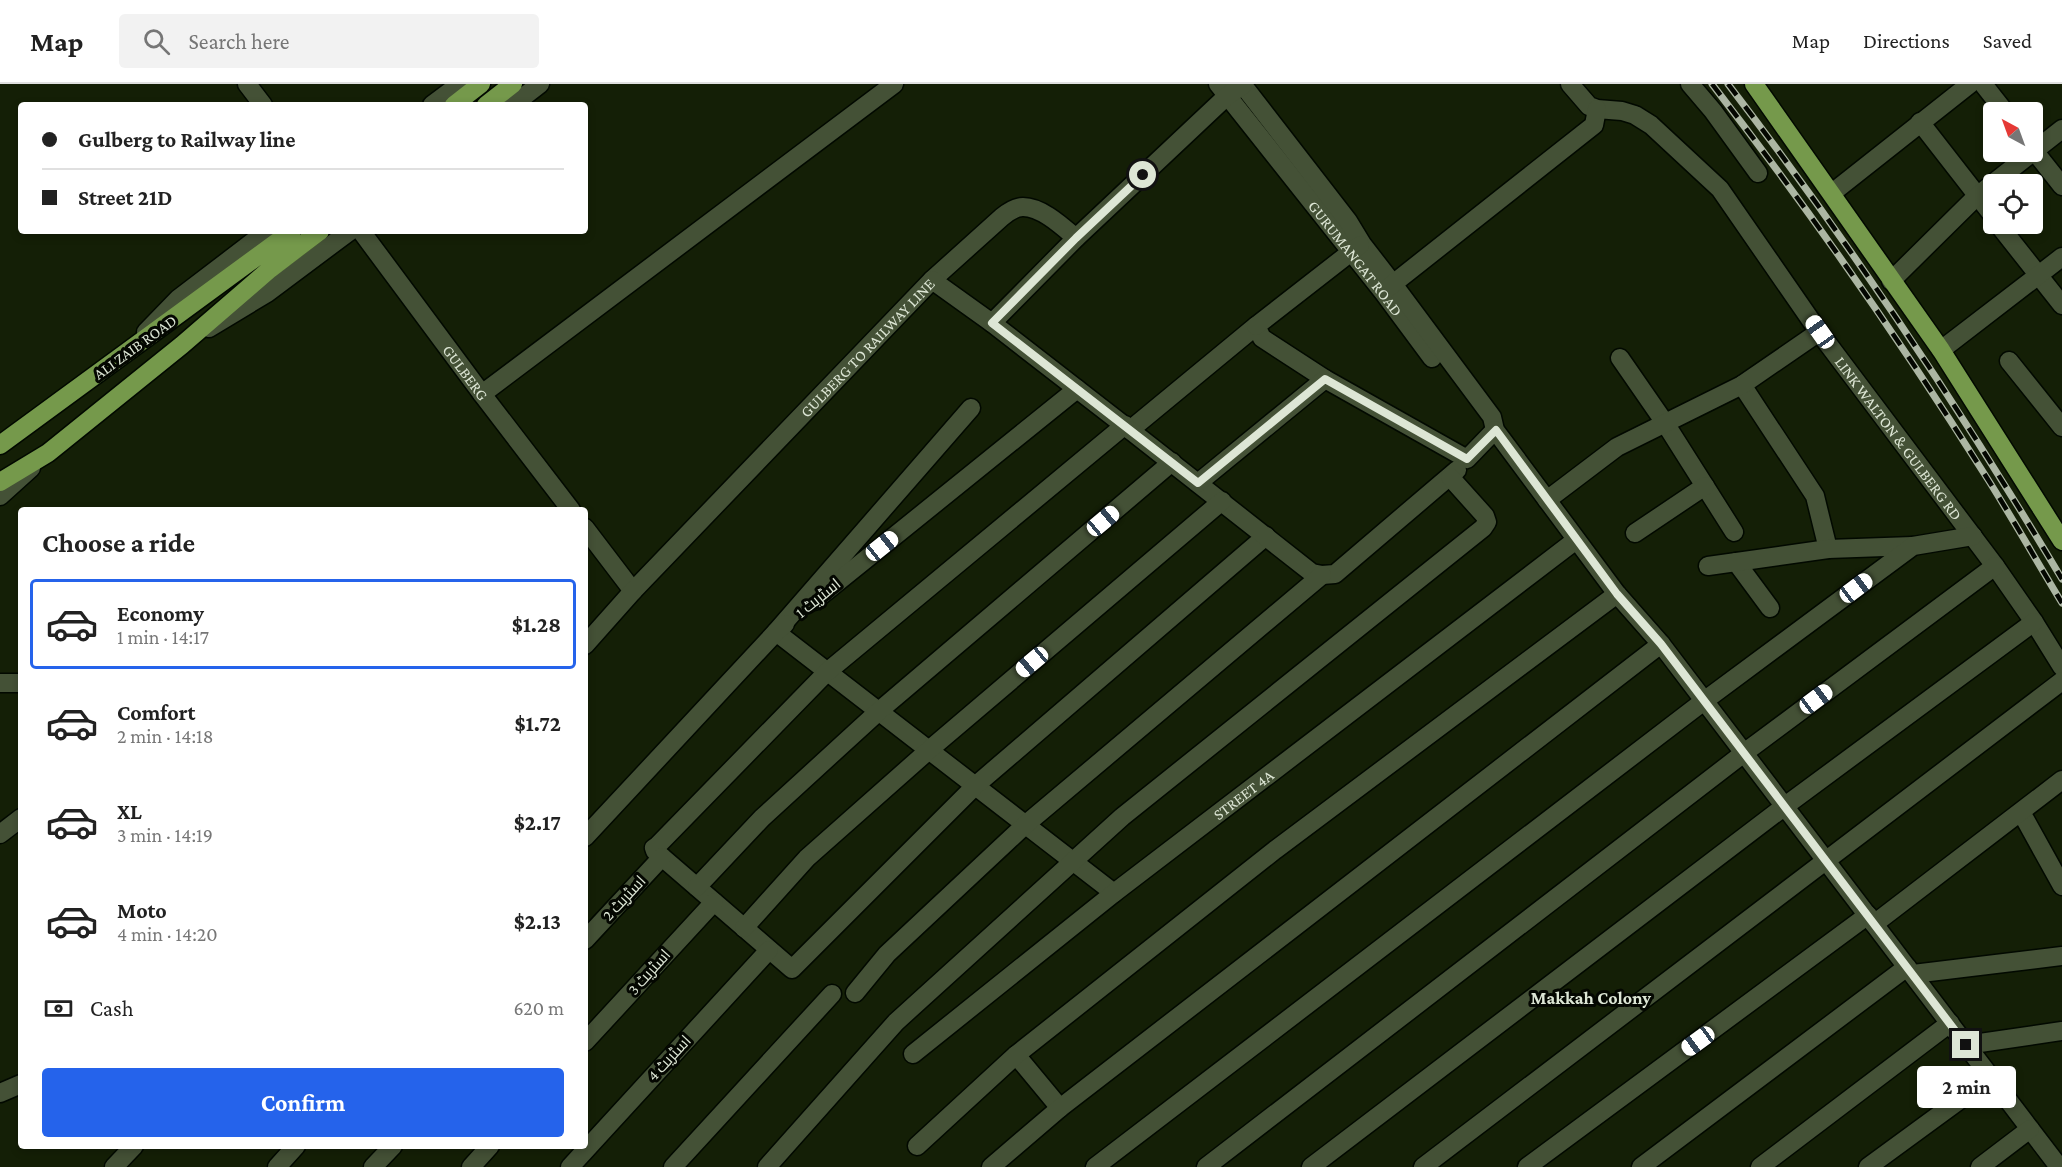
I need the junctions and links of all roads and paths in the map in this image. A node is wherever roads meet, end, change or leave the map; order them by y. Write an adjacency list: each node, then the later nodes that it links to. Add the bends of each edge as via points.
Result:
1 (247, 84): 14 (street)
2 (460, 84): 15 (street)
3 (481, 84): 16 (main road)
4 (513, 84): 17 (main road)
5 (540, 84): 18 (street)
6 (894, 84): 57 (street)
7 (1570, 84): 20 (street, via 1580,98)
8 (1690, 84): 26 (street)
9 (1754, 84): 28 (main road)
10 (1970, 84): 21 (street)
11 (1983, 84): 19 (street)
12 (1243, 85): 13 (street); 38 (street, via 1348,220)
13 (1222, 90): 37 (street); 38 (street, GURUMANGAT ROAD)
14 (261, 102)
15 (436, 102)
16 (458, 102)
17 (490, 102)
18 (517, 102)
19 (1997, 102)
20 (1597, 109): 44 (street, via 1594,125); 48 (street, LINK WALTON & GULBERG RD, via 1622,111 1651,125 1720,189)
21 (1920, 122): 28 (street); 29 (street)
22 (2062, 129): 23 (street)
23 (2043, 143)
24 (2043, 161): 27 (street)
25 (2018, 162): 29 (street)
26 (1758, 173)
27 (2062, 186)
28 (1832, 193): 43 (main road)
29 (1977, 196): 30 (street); 43 (street)
30 (1983, 203)
31 (263, 234): 51 (street, via 178,299)
32 (289, 234): 40 (main road)
33 (315, 234): 40 (main road)
34 (346, 234): 49 (street, via 267,292)
35 (363, 234): 57 (street, GULBERG)
36 (2006, 234): 41 (street)
37 (1076, 238): 42 (street, via 1036,210 1012,209); 46 (street)
38 (1356, 247): 44 (street); 47 (street)
39 (2062, 257): 41 (street)
40 (266, 262): 49 (main road, ALI ZAIB ROAD); 51 (main road, ALI ZAIB ROAD)
41 (2039, 275): 45 (street); 50 (street)
42 (933, 280): 46 (street, GULBERG TO RAILWAY LINE); 88 (street, GULBERG TO RAILWAY LINE)
43 (1891, 281): 50 (main road)
44 (1388, 288): 62 (street, via 1491,417)
45 (2062, 305)
46 (992, 323): 56 (street, GULBERG TO RAILWAY LINE)
47 (1256, 326): 54 (street, via 1262,338); 60 (street)
48 (1820, 332): 55 (street); 78 (street, LINK WALTON & GULBERG RD)
49 (182, 345): 64 (main road, ALI ZAIB ROAD)
50 (1941, 350): 81 (main road)
51 (126, 353): 63 (main road, ALI ZAIB ROAD)
52 (1620, 358): 59 (street)
53 (2009, 361): 61 (street)
54 (1325, 379): 65 (street); 69 (street)
55 (1742, 385): 59 (street); 83 (street, via 1815,496)
56 (1077, 389): 60 (street, GULBERG TO RAILWAY LINE); 92 (street, اسٹریٹ 1)
57 (482, 394): 74 (street, GULBERG)
58 (971, 408): 92 (street)
59 (1665, 423): 70 (street); 72 (street, via 1617,447)
60 (1128, 427): 66 (street, GULBERG TO RAILWAY LINE); 96 (street)
61 (2062, 427)
62 (1496, 430): 65 (street); 72 (street)
63 (2, 442)
64 (48, 453): 68 (main road, ALI ZAIB ROAD); 71 (street, ALI ZAIB ROAD)
65 (1467, 459): 67 (street)
66 (1172, 462): 69 (street, GULBERG TO RAILWAY LINE); 101 (street)
67 (1450, 477): 87 (street, via 1335,574); 114 (street, via 1485,516 1483,528 1122,817)
68 (0, 482)
69 (1198, 483): 73 (street, GULBERG TO RAILWAY LINE)
70 (1705, 486): 76 (street); 77 (street)
71 (0, 496)
72 (1547, 500): 80 (street)
73 (1222, 501): 79 (street, GULBERG TO RAILWAY LINE); 102 (street)
74 (569, 507)
75 (588, 532): 88 (street)
76 (1734, 532)
77 (1635, 533)
78 (1973, 536): 82 (street); 86 (street, LINK WALTON & GULBERG RD)
79 (1266, 537): 87 (street, GULBERG TO RAILWAY LINE, via 1312,573); 105 (street)
80 (1576, 540): 89 (street); 117 (street, STREET 4A)
81 (2062, 541)
82 (1913, 546): 83 (street); 100 (street)
83 (1828, 549): 84 (street)
84 (1737, 562): 85 (street); 90 (street)
85 (1708, 566)
86 (1995, 566): 91 (street, LINK WALTON & GULBERG RD); 103 (street)
87 (1322, 575): 109 (street)
88 (633, 591): 93 (street, GULBERG TO RAILWAY LINE)
89 (1617, 594): 94 (street); 132 (street, via 1275,850)
90 (1770, 608)
91 (2034, 622): 95 (street, LINK WALTON & GULBERG RD); 106 (street)
92 (776, 632): 96 (street); 111 (street, اسٹریٹ 1)
93 (588, 642)
94 (1661, 644): 100 (street); 136 (street)
95 (2062, 667)
96 (827, 672): 101 (street); 112 (street, via 654,848)
97 (2062, 681): 113 (street)
98 (0, 683): 99 (street)
99 (18, 683)
100 (1704, 700): 103 (street); 153 (street)
101 (879, 711): 102 (street); 116 (street, via 762,818)
102 (928, 750): 105 (street); 120 (street, via 807,858)
103 (1744, 753): 106 (street); 154 (street)
104 (2062, 780): 107 (street)
105 (975, 786): 109 (street); 122 (street, via 792,969)
106 (1785, 806): 113 (street); 155 (street)
107 (2021, 812): 115 (street); 119 (street)
108 (18, 820): 110 (street)
109 (1025, 825): 114 (street); 125 (street, via 887,954)
110 (0, 834)
111 (588, 834)
112 (662, 857): 116 (street); 121 (street, اسٹریٹ 2)
113 (1825, 860): 119 (street); 156 (street)
114 (1073, 862): 117 (street); 151 (street, via 896,1022)
115 (2062, 886)
116 (697, 887): 118 (street)
117 (1114, 893): 131 (street, STREET 4A)
118 (714, 902): 120 (street); 129 (street, اسٹریٹ 3)
119 (1871, 920): 124 (street); 157 (street)
120 (744, 928): 122 (street)
121 (588, 937)
122 (769, 950): 139 (street, اسٹریٹ 4)
123 (2062, 956): 124 (street)
124 (1910, 971): 127 (street); 158 (street)
125 (855, 993)
126 (832, 994): 150 (street)
127 (1950, 1023): 130 (street); 159 (street)
128 (2062, 1030): 130 (street)
129 (588, 1039)
130 (1966, 1045): 133 (street)
131 (913, 1053)
132 (1016, 1055): 136 (street); 138 (street)
133 (1990, 1077): 137 (street); 160 (street)
134 (18, 1085): 135 (street)
135 (0, 1093)
136 (1060, 1108): 152 (street)
137 (2030, 1129): 161 (street); 162 (street)
138 (917, 1146)
139 (588, 1147)
140 (131, 1149): 145 (street)
141 (293, 1149): 146 (street)
142 (390, 1149): 147 (street)
143 (487, 1149): 148 (street)
144 (587, 1149): 149 (street, اسٹریٹ 4)
145 (114, 1167)
146 (277, 1167)
147 (373, 1167)
148 (471, 1167)
149 (570, 1167)
150 (673, 1167)
151 (767, 1167)
152 (991, 1167)
153 (1095, 1167)
154 (1206, 1167)
155 (1311, 1167)
156 (1423, 1167)
157 (1527, 1167)
158 (1641, 1167)
159 (1760, 1167)
160 (1868, 1167)
161 (1980, 1167)
162 (2059, 1167)

